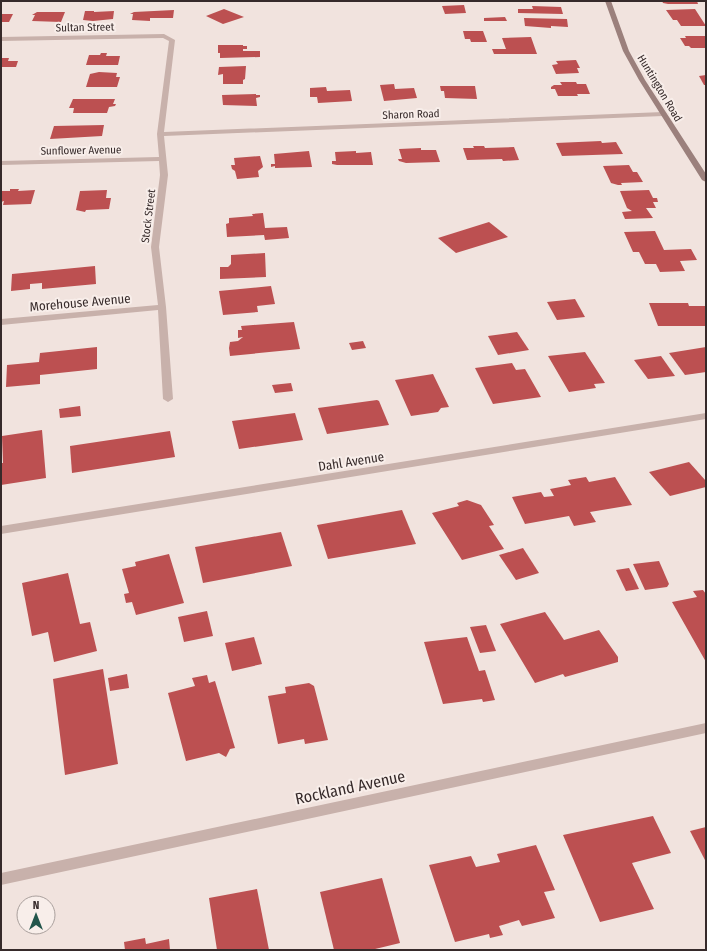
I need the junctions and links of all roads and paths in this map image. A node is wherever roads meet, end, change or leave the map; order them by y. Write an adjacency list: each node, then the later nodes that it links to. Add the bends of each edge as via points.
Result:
1 (608, 1): 4 (main road, Huntington Road, via 626,50)
2 (169, 38): 3 (street, Sultan Street, via 154,36); 5 (street, Stock Street, via 172,40)
3 (1, 39)
4 (663, 114): 5 (street, Sharon Road); 8 (main road, Huntington Road)
5 (160, 134): 6 (street, Stock Street)
6 (162, 159): 7 (street, Sunflower Avenue); 9 (street, Stock Street, via 164,175 155,247)
7 (1, 163)
8 (706, 180)
9 (162, 307): 10 (street, Morehouse Avenue); 11 (street, Stock Street)
10 (1, 322)
11 (168, 399)
12 (706, 416): 13 (street, Dahl Avenue)
13 (1, 530)
14 (706, 728): 15 (street, Rockland Avenue)
15 (1, 879)

